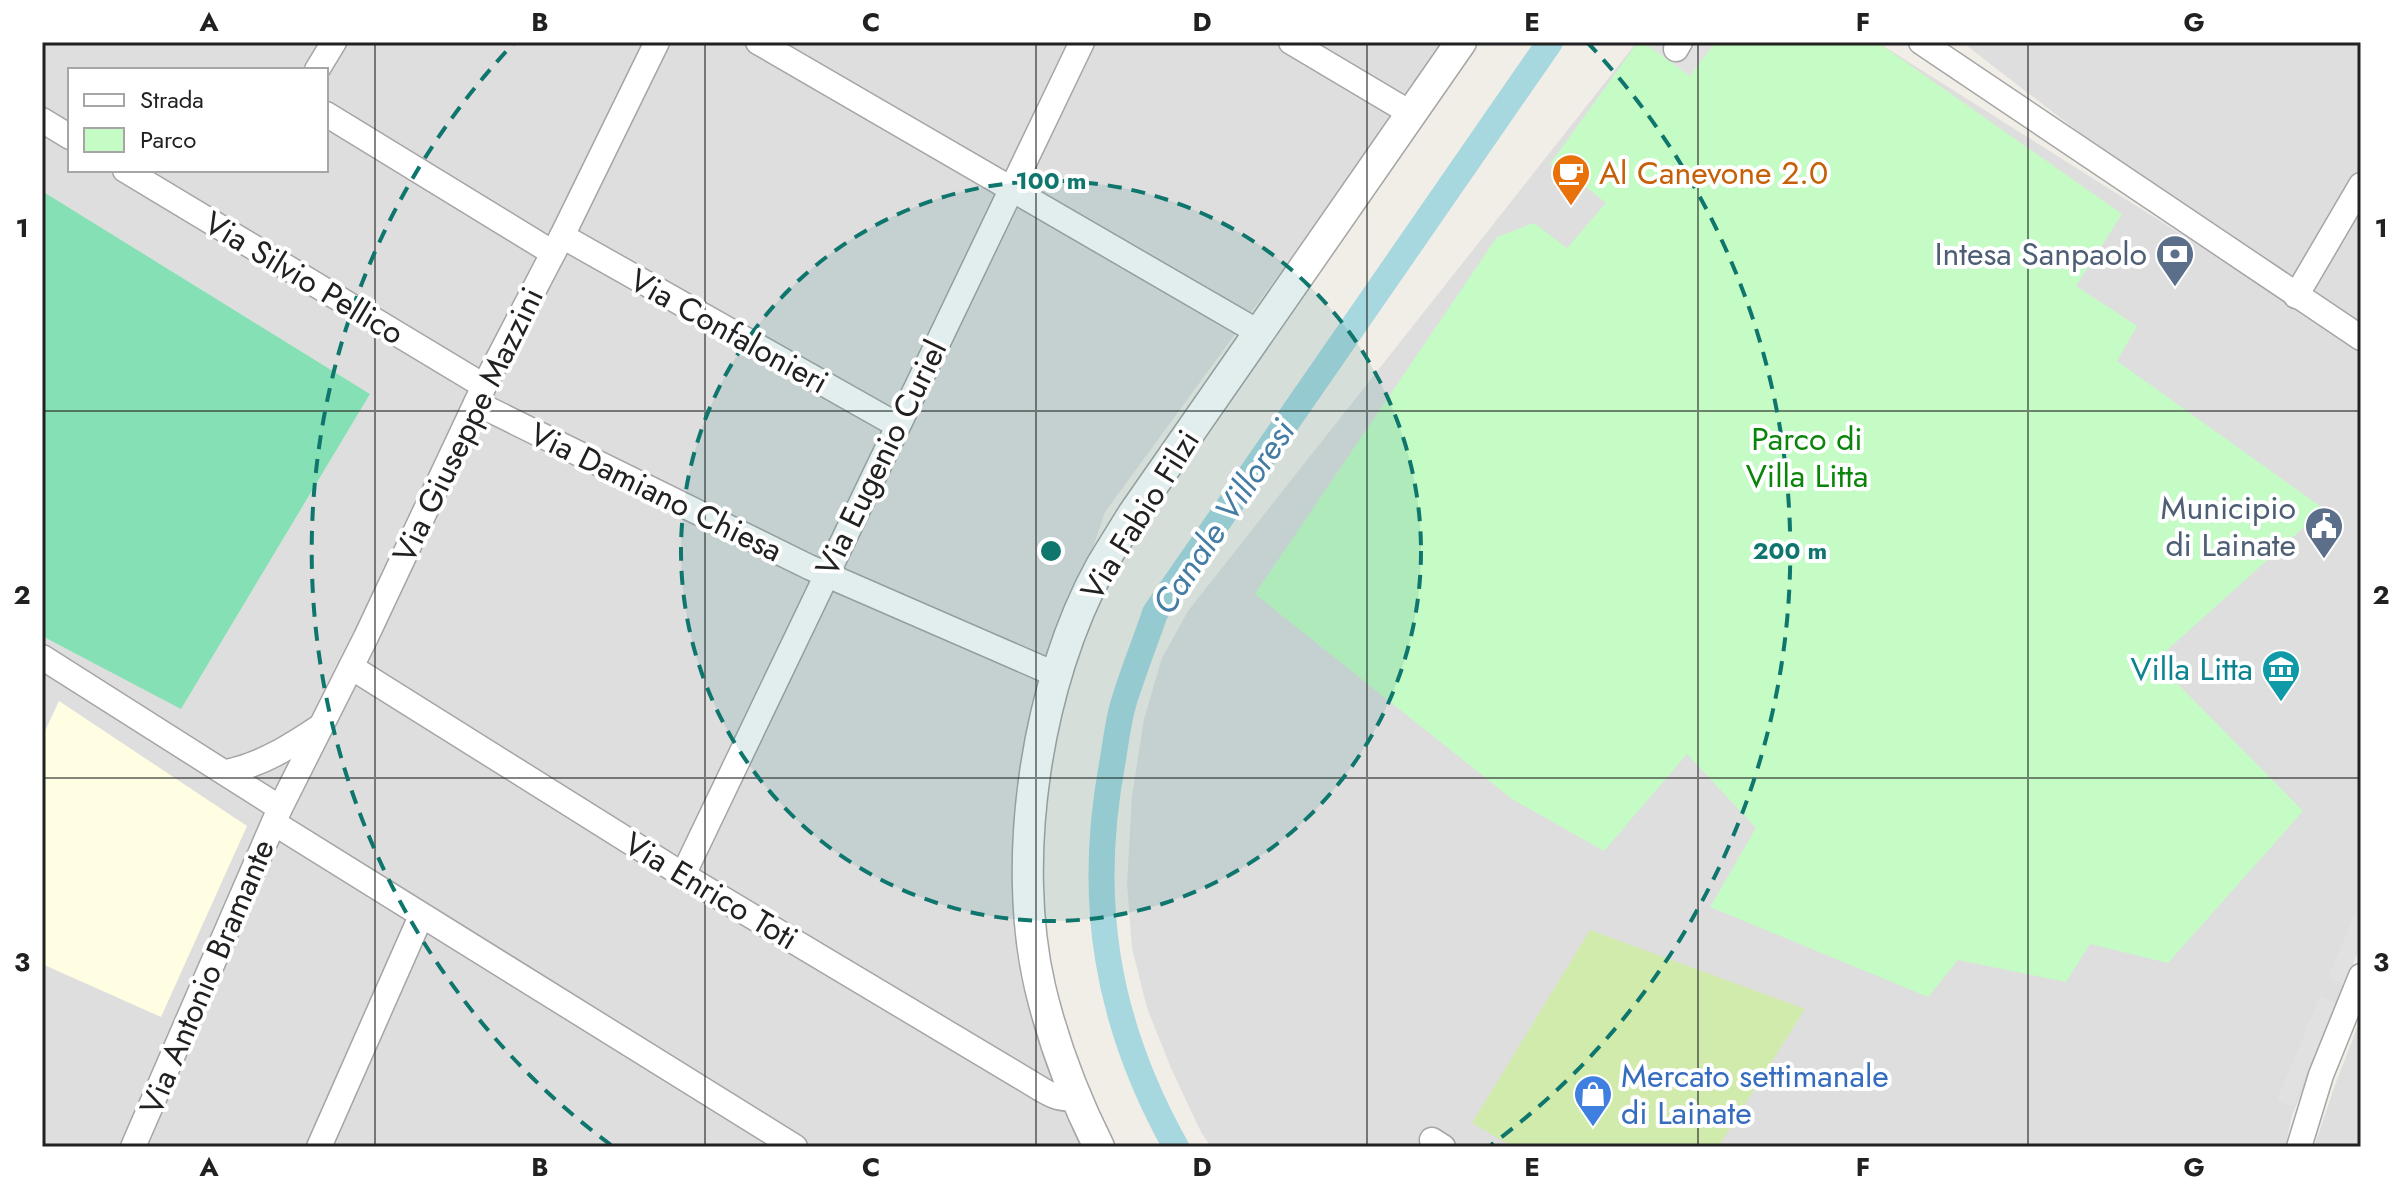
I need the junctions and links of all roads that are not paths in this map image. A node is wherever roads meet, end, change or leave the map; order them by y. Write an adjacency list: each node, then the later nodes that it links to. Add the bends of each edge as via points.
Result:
1 (334, 42): 8 (street)
2 (657, 42): 16 (street, Via Giuseppe Mazzini)
3 (758, 42): 15 (street)
4 (1082, 42): 15 (street, Via Eugenio Curiel)
5 (1291, 42): 9 (street)
6 (1461, 42): 9 (street, Via Fabio Filzi)
7 (1925, 43): 17 (street)
8 (318, 68)
9 (1412, 114): 18 (street, Via Fabio Filzi)
10 (328, 115): 16 (street, Via Confalonieri)
11 (42, 120): 12 (street)
12 (68, 136)
13 (128, 172): 20 (street, Via Silvio Pellico)
14 (2361, 185): 17 (street)
15 (1012, 188): 18 (street); 21 (street, Via Eugenio Curiel)
16 (557, 245): 20 (street, Via Giuseppe Mazzini); 21 (street, Via Confalonieri)
17 (2296, 296): 19 (street)
18 (1258, 332): 25 (street, Via Fabio Filzi, via 1100,568)
19 (2361, 338)
20 (480, 395): 22 (street, Via Damiano Chiesa); 24 (street, Via Giuseppe Mazzini)
21 (897, 425): 22 (street, Via Eugenio Curiel)
22 (825, 575): 25 (street, Via Damiano Chiesa); 29 (street, Via Eugenio Curiel)
23 (43, 660): 27 (street)
24 (351, 667): 26 (street, Via Giuseppe Mazzini); 29 (street, Via Enrico Toti)
25 (1057, 675): 32 (street, Via Fabio Filzi, via 1033,785 1030,929 1040,987)
26 (321, 726): 27 (street, via 283,751); 28 (street, Via Giuseppe Mazzini)
27 (227, 772): 28 (street)
28 (277, 815): 30 (street); 34 (street, Via Antonio Bramante)
29 (683, 875): 32 (street, Via Enrico Toti, via 1055,1097)
30 (421, 916): 33 (street); 35 (street)
31 (2361, 976): 37 (street)
32 (1077, 1098): 36 (street, Via Fabio Filzi)
33 (329, 1143)
34 (133, 1147)
35 (795, 1147)
36 (1099, 1147)
37 (2299, 1147)

